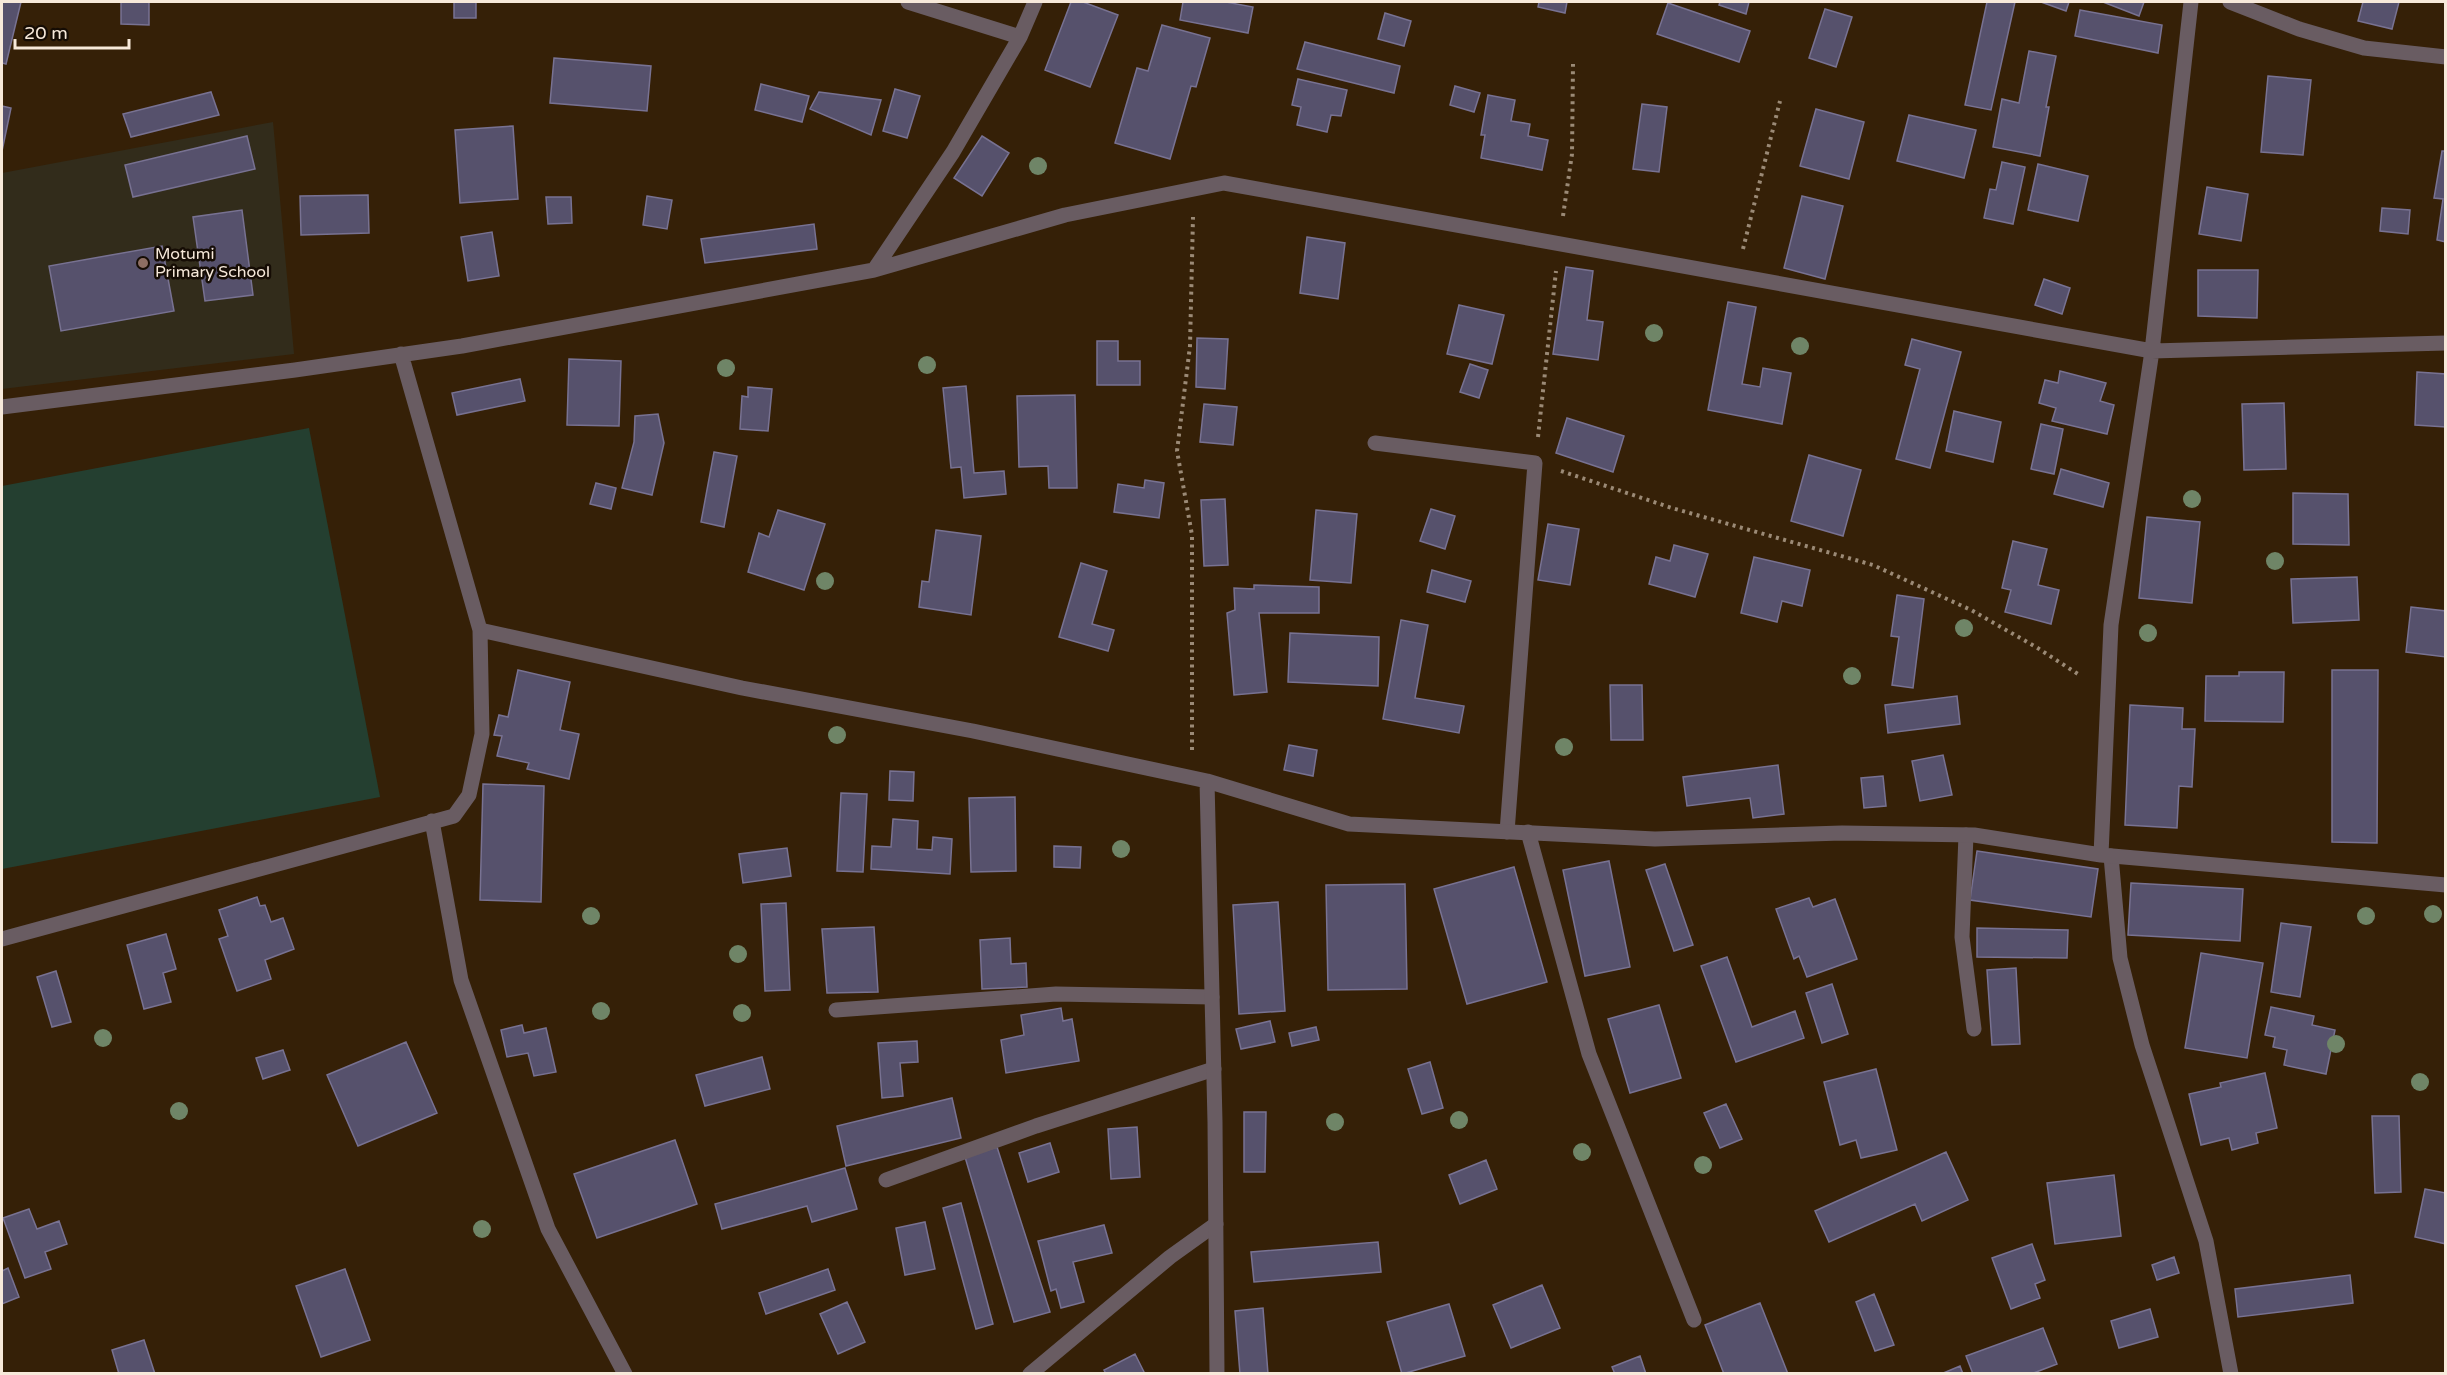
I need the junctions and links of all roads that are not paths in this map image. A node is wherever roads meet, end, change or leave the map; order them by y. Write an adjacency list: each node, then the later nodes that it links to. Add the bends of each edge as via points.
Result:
1 (909, 2): 5 (street)
2 (1035, 2): 5 (street)
3 (2191, 2): 9 (street)
4 (2230, 2): 6 (street, via 2299,29 2364,48)
5 (1020, 38): 7 (street, via 953,152)
6 (2445, 57)
7 (874, 270): 9 (street, via 1065,215 1224,183); 10 (street)
8 (2445, 343): 9 (street)
9 (2152, 351): 19 (street, via 2111,625)
10 (400, 354): 11 (street); 13 (street)
11 (2, 407)
12 (1376, 443): 16 (street, via 1535,463)
13 (480, 630): 14 (street, via 742,688 973,731); 15 (street, via 482,734 469,795 454,816)
14 (1200, 780): 16 (street, via 1349,824); 22 (street)
15 (432, 821): 21 (street); 29 (street, via 465,992 548,1229)
16 (1508, 832): 17 (street)
17 (1528, 832): 18 (street, via 1655,839 1842,833); 28 (street, via 1589,1054)
18 (1966, 835): 19 (street); 24 (street, via 1962,937)
19 (2106, 855): 20 (street); 32 (street, via 2120,958 2142,1045 2206,1241)
20 (2445, 885)
21 (2, 939)
22 (1212, 997): 23 (street, via 1056,994); 25 (street)
23 (836, 1010)
24 (1974, 1029)
25 (1214, 1069): 26 (street, via 1036,1126); 27 (street)
26 (886, 1180)
27 (1216, 1224): 30 (street, via 1170,1257); 31 (street)
28 (1694, 1320)
29 (625, 1374)
30 (1030, 1374)
31 (1217, 1374)
32 (2231, 1374)

